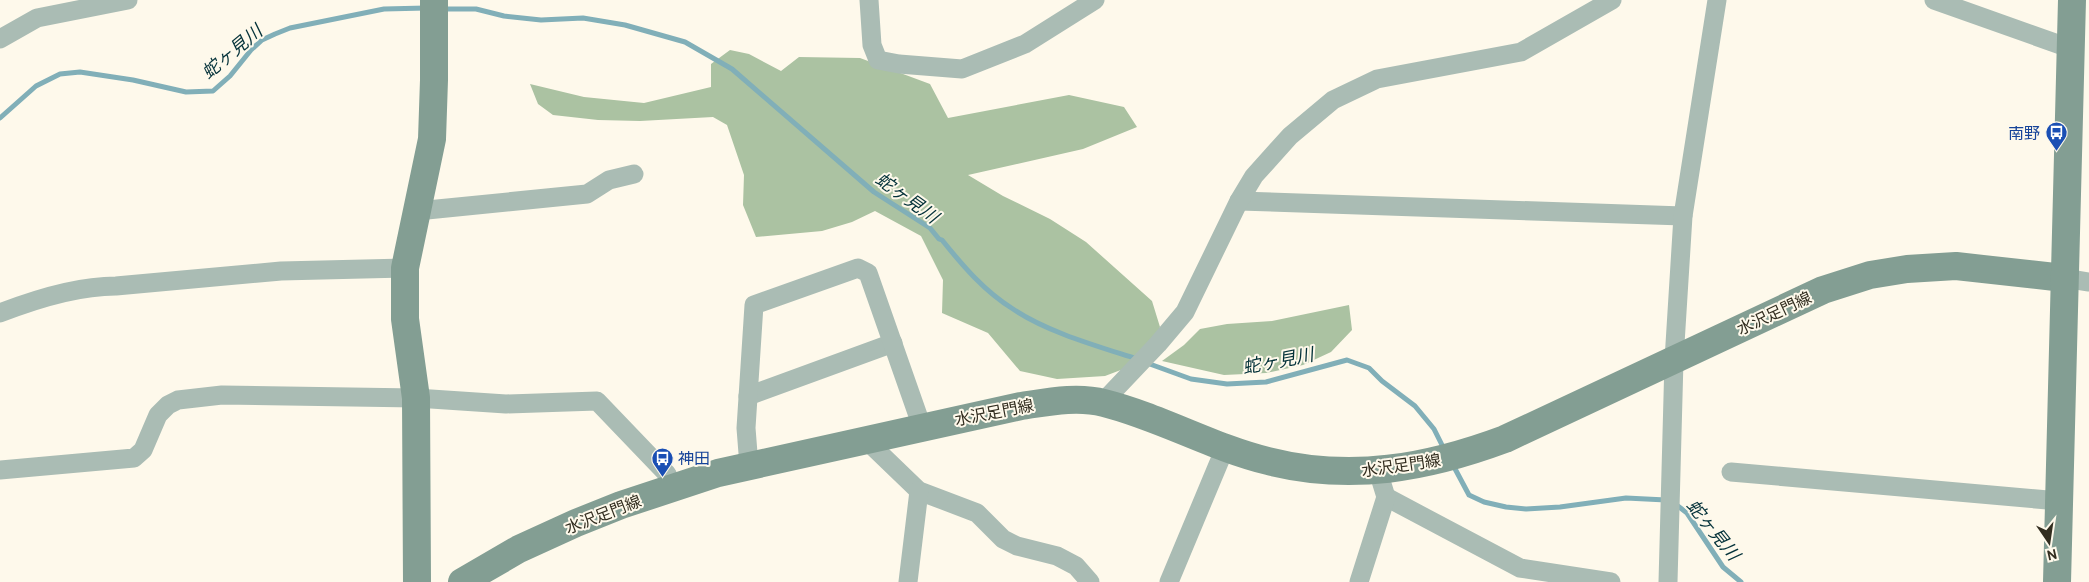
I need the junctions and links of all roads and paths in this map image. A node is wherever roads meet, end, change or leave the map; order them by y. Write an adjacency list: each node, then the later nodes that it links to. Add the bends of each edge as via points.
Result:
1 (128, 0): 9 (street, via 37,18)
2 (434, 0): 13 (main road, via 432,139)
3 (869, 0): 4 (street, via 872,45 878,60 962,69 1025,44)
4 (1095, 0)
5 (1612, 0): 12 (street, via 1521,52 1377,79 1333,100 1290,136 1254,176)
6 (1717, 0): 14 (street)
7 (1934, 0): 10 (street)
8 (2072, 0): 10 (main road)
9 (0, 39)
10 (2072, 49): 16 (main road)
11 (634, 174): 13 (street, via 609,180 587,194)
12 (1239, 201): 14 (street); 22 (street, via 1185,312)
13 (417, 211): 15 (main road)
14 (1683, 216): 19 (street)
15 (405, 268): 17 (street, via 281,271 96,286 27,302); 21 (main road, via 404,319)
16 (2077, 280): 19 (main road, 水沢足門線, via 1956,266 1870,275 1823,290); 33 (main road)
17 (0, 313)
18 (893, 343): 20 (street); 20 (street, via 868,273 858,268 754,304); 23 (street)
19 (1674, 360): 28 (main road, 水沢足門線, via 1505,439 1461,455); 34 (street)
20 (748, 396): 26 (street)
21 (416, 398): 27 (street, via 222,395 178,400 158,415 143,450 134,458); 30 (street, via 506,404 597,401); 35 (main road)
22 (1102, 403): 23 (main road, 水沢足門線, via 1062,400); 25 (main road, 水沢足門線)
23 (922, 427): 24 (main road, 水沢足門線)
24 (866, 440): 26 (main road, 水沢足門線); 31 (street)
25 (1225, 448): 28 (main road, 水沢足門線, via 1268,462 1302,468); 39 (street)
26 (749, 466): 36 (main road, 水沢足門線, via 718,473 576,523 519,549)
27 (0, 470)
28 (1378, 471): 32 (street)
29 (1731, 472): 33 (street)
30 (667, 474)
31 (919, 491): 37 (street); 38 (street, via 977,513 1002,540 1058,556 1076,566)
32 (1386, 497): 40 (street); 41 (street, via 1520,568)
33 (2059, 501): 42 (main road)
34 (1668, 573)
35 (417, 582)
36 (462, 582)
37 (908, 582)
38 (1090, 582)
39 (1169, 582)
40 (1359, 582)
41 (1611, 582)
42 (2057, 582)

